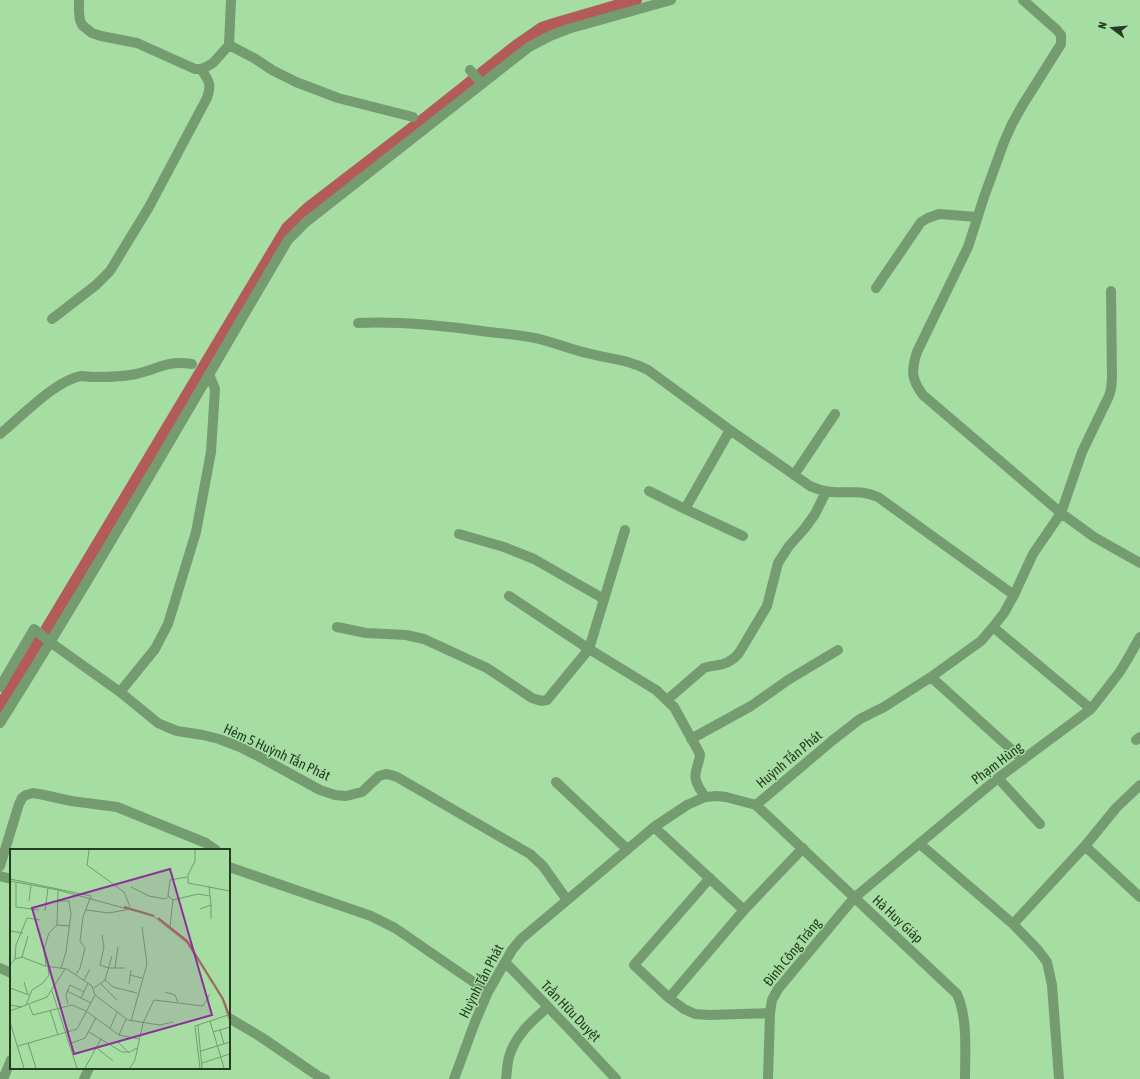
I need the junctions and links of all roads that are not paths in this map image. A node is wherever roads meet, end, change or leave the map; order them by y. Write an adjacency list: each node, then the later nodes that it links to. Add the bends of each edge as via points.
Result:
1 (79, 0): 6 (street, via 82,25 92,33 137,43 189,68)
2 (231, 0): 5 (street)
3 (671, 0): 8 (street, via 550,36 529,47)
4 (1023, 0): 10 (street, via 1057,30 1061,35 1061,44 1012,124)
5 (229, 45): 6 (street, via 213,63); 9 (street, via 296,82 338,98)
6 (201, 69): 13 (street, via 210,84 210,91 149,207 110,271)
7 (470, 70): 8 (street)
8 (482, 84): 16 (street, via 306,222 292,236)
9 (413, 117)
10 (978, 217): 11 (street, via 939,214 921,222); 24 (street, via 961,264 917,352 913,376 916,386 924,395)
11 (876, 288)
12 (1111, 291): 24 (street, Huỳnh Tấn Phát, via 1111,389 1082,452)
13 (52, 319)
14 (358, 323): 18 (street, via 456,327 543,340 588,354 626,361 648,370)
15 (192, 364): 19 (street, via 166,363 137,374 113,377 83,376 71,379 50,392)
16 (209, 374): 35 (street); 40 (street, via 215,389 211,452 196,532 163,635 155,649)
17 (835, 414): 20 (street)
18 (730, 430): 20 (street); 23 (street)
19 (0, 434)
20 (794, 475): 22 (street, via 810,486)
21 (649, 491): 23 (street)
22 (826, 492): 29 (street, via 858,491 878,497); 41 (street, via 815,514 781,559 767,606 739,653 727,663 704,668)
23 (686, 509): 27 (street)
24 (1061, 513): 28 (street, via 1094,537); 29 (street, Huỳnh Tấn Phát, via 1033,554)
25 (625, 530): 31 (street)
26 (459, 534): 31 (street, via 534,559)
27 (743, 536)
28 (1140, 563)
29 (1014, 595): 33 (street, Huỳnh Tấn Phát)
30 (509, 596): 36 (street)
31 (604, 599): 36 (street)
32 (337, 627): 36 (street, via 424,639 487,668 538,701 547,700)
33 (993, 627): 38 (street, Huỳnh Tấn Phát, via 981,641); 42 (street)
34 (1140, 637): 42 (street, Phạm Hùng, via 1119,673)
35 (46, 639): 39 (street, via 34,629); 40 (street, Hẻm 5 Huỳnh Tấn Phát); 43 (street)
36 (589, 648): 41 (street, via 645,682)
37 (838, 650): 44 (street, via 751,706)
38 (931, 677): 45 (street); 50 (street, Huỳnh Tấn Phát, via 860,719)
39 (0, 687)
40 (120, 692): 65 (street, Hẻm 5 Huỳnh Tấn Phát, via 162,725 219,739 258,756 320,790 335,795 346,796 362,792 379,776 391,775 530,854 543,866)
41 (667, 700): 44 (street)
42 (1091, 709): 45 (street, Phạm Hùng)
43 (0, 723)
44 (691, 739): 49 (street, via 700,754 696,781)
45 (1023, 760): 46 (street, Phạm Hùng)
46 (998, 778): 51 (street); 53 (street, Phạm Hùng)
47 (556, 782): 57 (street)
48 (1140, 785): 55 (street, via 1116,808)
49 (705, 797): 50 (street, Huỳnh Tấn Phát, via 726,797); 52 (street, Huỳnh Tấn Phát)
50 (756, 805): 56 (street, Hà Huy Giáp)
51 (1040, 824)
52 (654, 827): 57 (street, Huỳnh Tấn Phát); 61 (street)
53 (920, 844): 64 (street, Phạm Hùng); 67 (street)
54 (205, 846): 58 (street, via 117,807 33,794 26,795 19,804)
55 (1085, 846): 63 (street); 67 (street)
56 (803, 848): 64 (street, Hà Huy Giáp); 66 (street)
57 (628, 849): 65 (street, Huỳnh Tấn Phát)
58 (0, 866)
59 (230, 867): 71 (street, via 385,922)
60 (0, 876): 62 (street)
61 (710, 878): 66 (street); 72 (street, via 634,965)
62 (10, 879)
63 (1140, 897)
64 (854, 898): 74 (street, Đinh Công Tráng, via 778,989 772,1000); 85 (street, Hà Huy Giáp, via 957,994 962,1003 964,1016)
65 (567, 900): 68 (street, Huỳnh Tấn Phát, via 521,939)
66 (744, 910): 72 (street)
67 (1013, 924): 86 (street, via 1047,962 1052,985)
68 (504, 962): 71 (street, Huỳnh Tấn Phát); 73 (street, Trần Hữu Duyệt)
69 (0, 968): 70 (street)
70 (10, 973)
71 (488, 992): 81 (street, Huỳnh Tấn Phát)
72 (669, 998): 74 (street, via 695,1014)
73 (548, 1007): 82 (street, via 527,1025 514,1044); 83 (street, Trần Hữu Duyệt)
74 (770, 1013): 84 (street, Đinh Công Tráng)
75 (230, 1019): 80 (street)
76 (10, 1063): 78 (street)
77 (89, 1069): 79 (street)
78 (4, 1079)
79 (84, 1079)
80 (325, 1079)
81 (454, 1079)
82 (506, 1079)
83 (616, 1079)
84 (768, 1079)
85 (965, 1079)
86 (1059, 1079)

